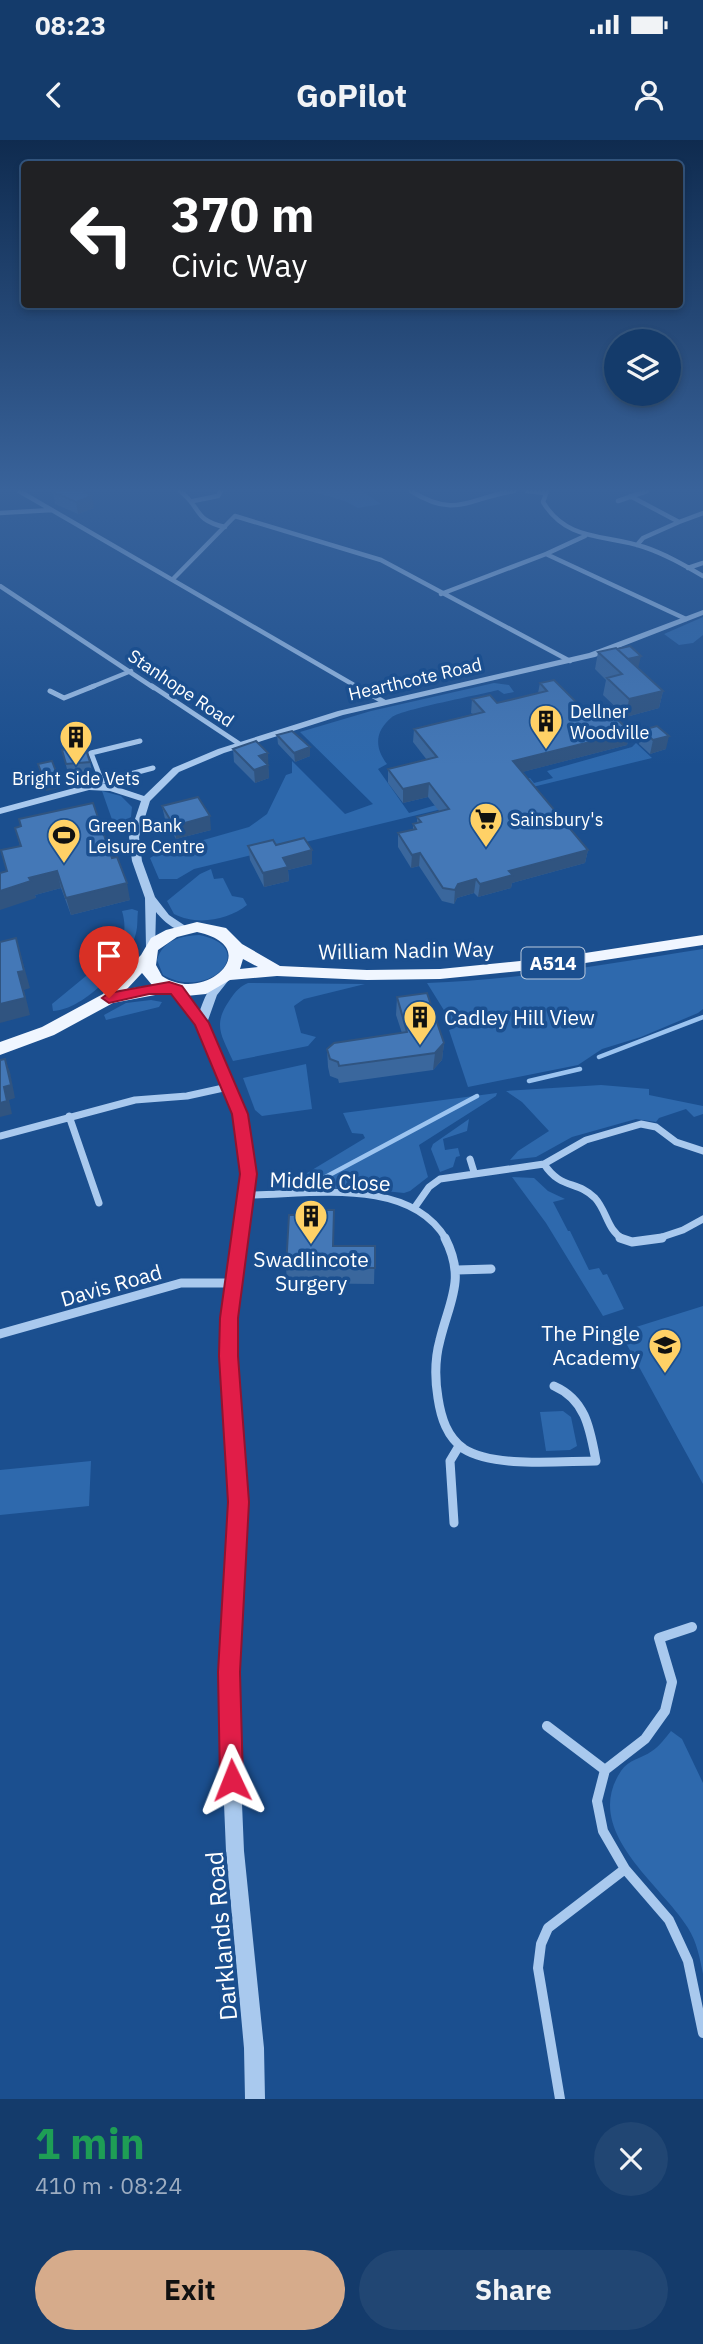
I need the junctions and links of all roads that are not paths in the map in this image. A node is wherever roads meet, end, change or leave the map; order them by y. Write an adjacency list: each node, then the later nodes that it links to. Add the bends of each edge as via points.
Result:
1 (181, 582): 12 (street)
2 (421, 582): 6 (street)
3 (471, 582): 6 (street)
4 (607, 582): 8 (street)
5 (0, 586): 10 (street, Stanhope Road)
6 (441, 594): 9 (street)
7 (703, 612): 8 (street, Hearthcote Road)
8 (686, 619): 9 (street, Hearthcote Road)
9 (570, 662): 12 (street, Hearthcote Road)
10 (131, 671): 11 (street, via 64,698); 14 (street, Stanhope Road)
11 (50, 691)
12 (384, 702): 14 (street, Hearthcote Road)
13 (139, 741): 16 (street, via 91,753)
14 (241, 745): 17 (street, Hearthcote Road, via 187,764)
15 (153, 768): 16 (street)
16 (101, 785): 17 (street); 18 (street)
17 (146, 800): 19 (street, via 134,843)
18 (0, 811)
19 (150, 898): 20 (street, via 165,917); 23 (street)
20 (186, 929): 22 (main road, via 219,930); 23 (main road, via 167,934)
21 (703, 940): 24 (main road, William Nadin Way / A514, via 440,974)
22 (237, 948): 24 (main road, William Nadin Way / A514); 25 (main road, via 235,968)
23 (149, 953): 26 (main road, via 151,974); 27 (main road)
24 (277, 971): 25 (main road, William Nadin Way / A514)
25 (226, 978): 26 (main road, via 201,989); 28 (street, via 212,994)
26 (172, 988): 27 (main road); 28 (street, Darklands Road)
27 (109, 998): 29 (main road, via 48,1031)
28 (201, 1023): 30 (street, Darklands Road)
29 (0, 1049)
30 (228, 1087): 31 (street, via 135,1100); 37 (street, Darklands Road, via 243,1126)
31 (69, 1116): 32 (street); 38 (street)
32 (0, 1136)
33 (703, 1151): 35 (street, via 641,1124 586,1140)
34 (470, 1159): 36 (street)
35 (544, 1164): 36 (street); 40 (street, via 552,1179 593,1196 614,1234 626,1242 645,1242)
36 (474, 1172): 39 (street, via 440,1179)
37 (247, 1195): 39 (street, Middle Close, via 376,1196); 43 (street, Darklands Road)
38 (99, 1203)
39 (415, 1207): 42 (street, Middle Close, via 439,1227 456,1257)
40 (703, 1219)
41 (491, 1269): 42 (street)
42 (457, 1270): 46 (street, Middle Close, via 439,1345 436,1381 439,1409)
43 (233, 1283): 44 (street, Davis Road, via 181,1283); 53 (street, Darklands Road, via 228,1356 239,1527 229,1709)
44 (0, 1335)
45 (554, 1386): 46 (street, via 569,1391 582,1409 596,1461 488,1457)
46 (460, 1446): 47 (street, via 450,1461)
47 (454, 1523)
48 (692, 1627): 50 (street, via 659,1638 673,1682 664,1711 645,1739)
49 (547, 1726): 50 (street)
50 (605, 1770): 51 (street, via 597,1801 603,1831)
51 (625, 1869): 52 (street, via 669,1920 688,1961); 54 (street, via 548,1928 541,1944 538,1968)
52 (703, 2034)
53 (255, 2099)
54 (560, 2099)

